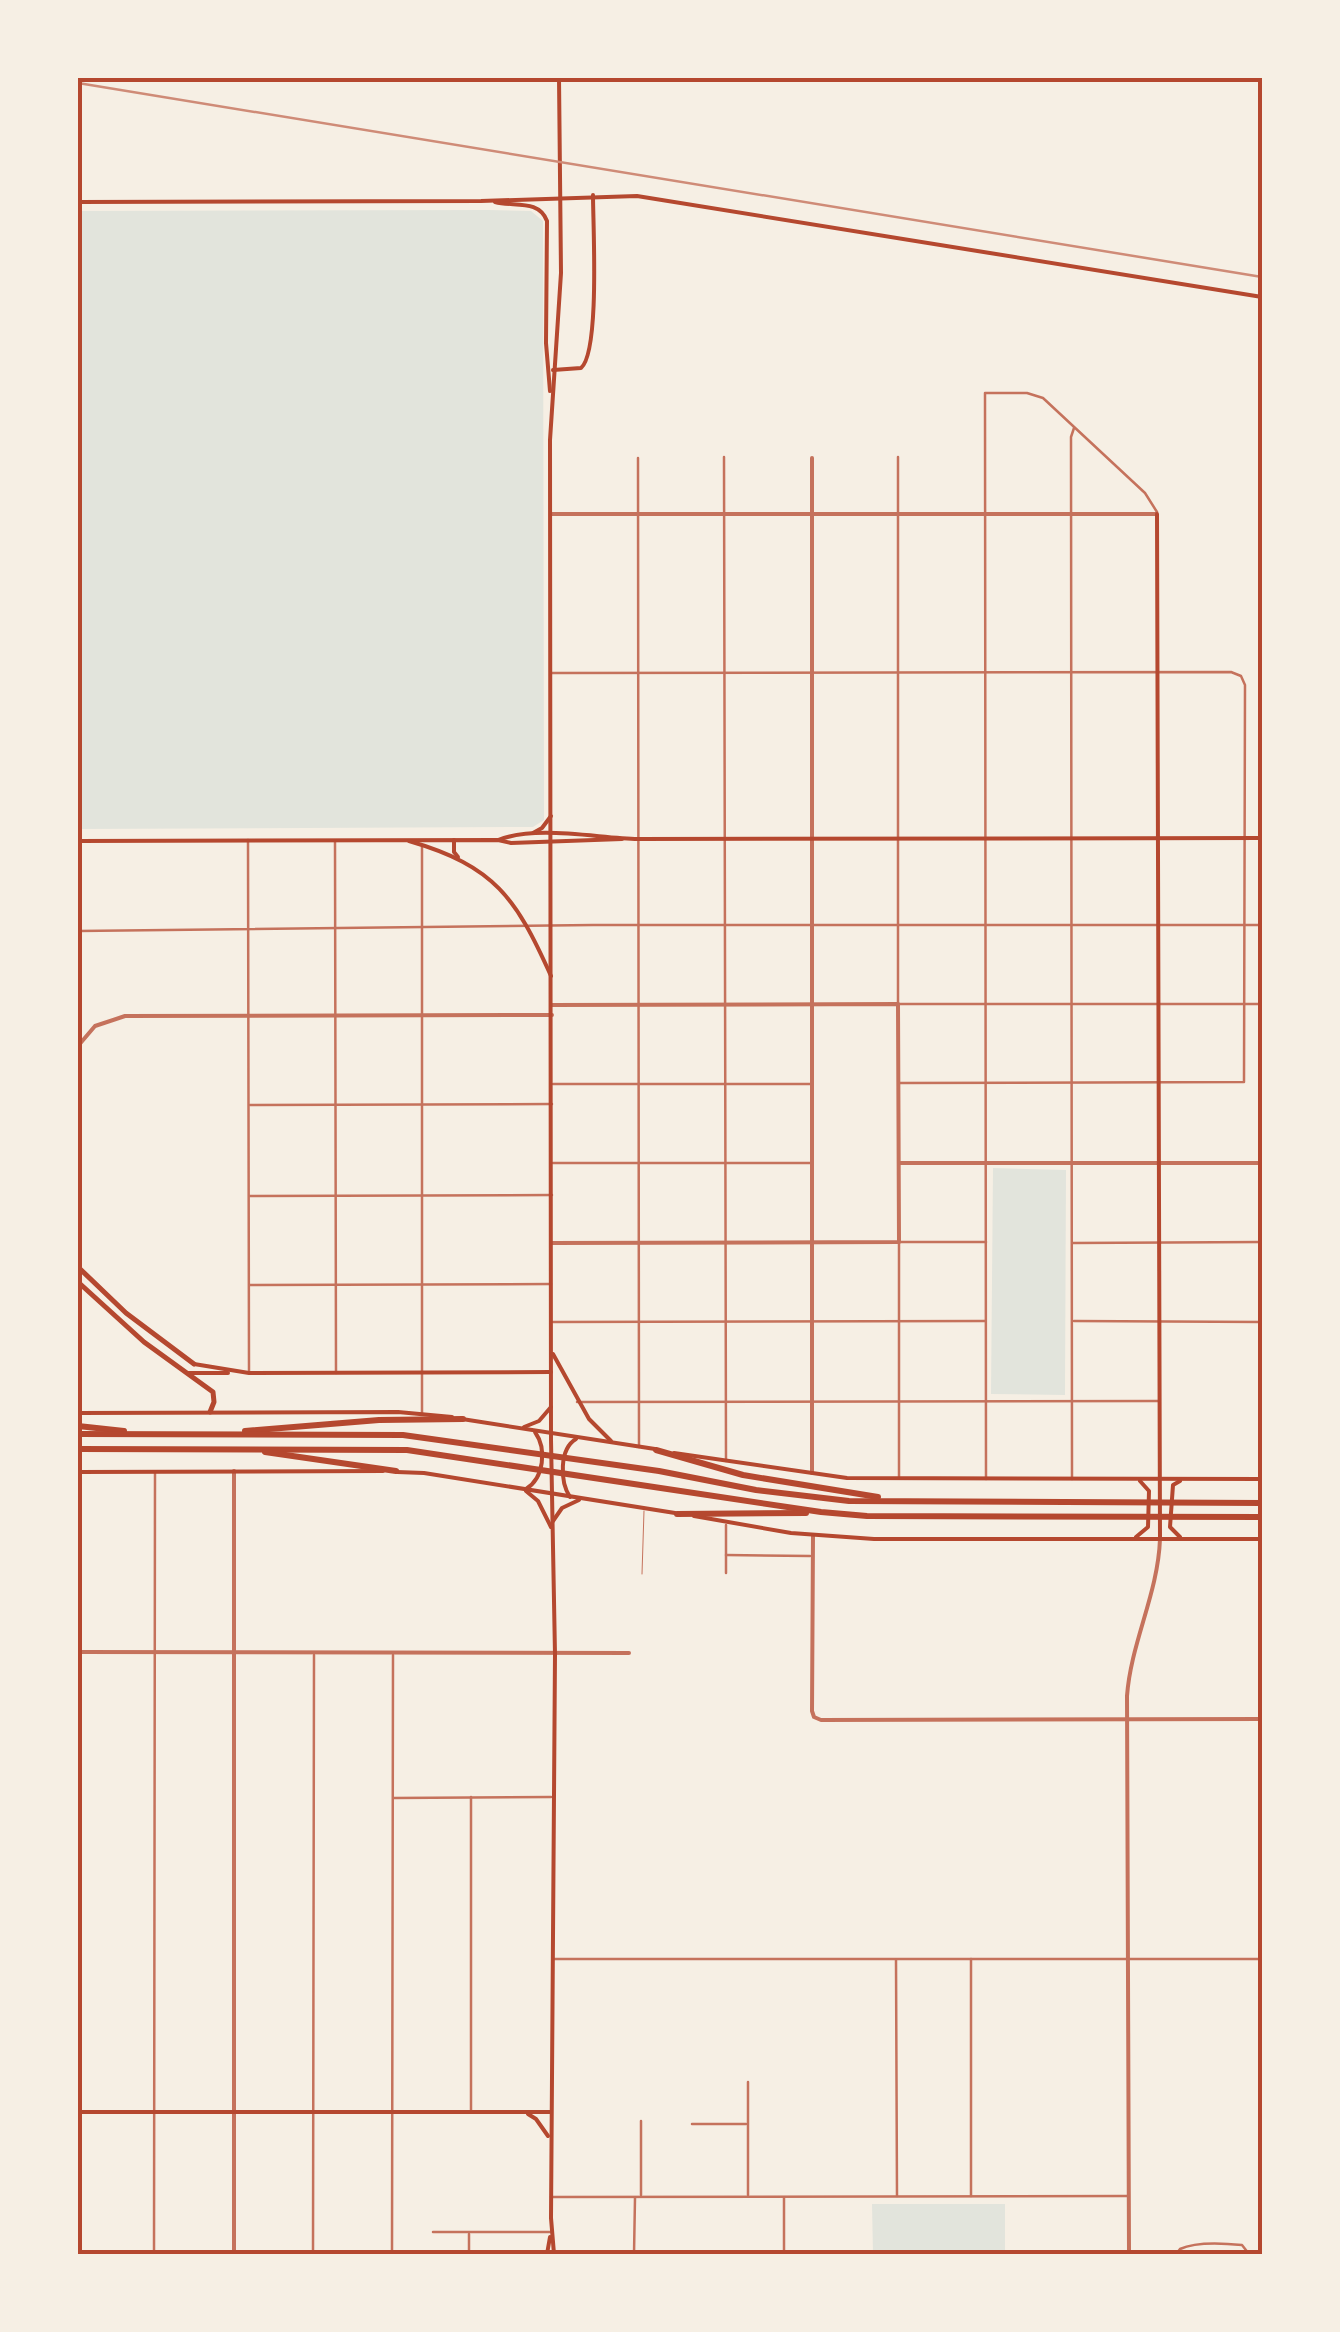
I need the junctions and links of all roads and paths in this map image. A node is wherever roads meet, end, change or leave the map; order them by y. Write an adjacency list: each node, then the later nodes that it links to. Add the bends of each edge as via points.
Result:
1 (559, 78): 7 (main road, via 561,272)
2 (592, 195): 3 (main road); 5 (main road, via 667,199); 7 (main road, via 590,358 581,368)
3 (491, 200): 4 (main road); 6 (main road, via 544,213)
4 (78, 202)
5 (1262, 297)
6 (546, 364): 7 (main road); 8 (main road)
7 (554, 370): 8 (main road)
8 (551, 400): 14 (main road)
9 (1074, 426): 19 (street, via 1036,394 985,394); 20 (street); 21 (street)
10 (724, 457): 16 (street)
11 (638, 458): 15 (street)
12 (812, 458): 17 (street)
13 (898, 458): 18 (street)
14 (550, 514): 15 (street); 22 (main road)
15 (638, 514): 16 (street); 29 (street)
16 (724, 514): 17 (street); 23 (street)
17 (811, 514): 18 (street); 24 (street)
18 (898, 514): 19 (street); 25 (street)
19 (985, 514): 20 (street); 26 (street)
20 (1071, 514): 21 (street); 27 (street)
21 (1157, 514): 28 (main road)
22 (551, 672): 29 (street); 30 (main road)
23 (724, 672): 24 (street); 29 (street); 35 (street)
24 (812, 672): 25 (street); 36 (street)
25 (898, 672): 26 (street); 42 (street)
26 (985, 672): 27 (street); 37 (street)
27 (1071, 672): 28 (street); 38 (street)
28 (1158, 672): 39 (main road); 40 (street, via 1241,676)
29 (638, 673): 34 (street)
30 (551, 816): 31 (main road); 32 (main road)
31 (551, 835): 32 (main road); 33 (main road); 49 (main road)
32 (524, 836): 46 (main road)
33 (625, 838): 34 (main road); 49 (main road)
34 (638, 838): 35 (main road); 54 (street)
35 (725, 838): 36 (main road); 55 (street)
36 (812, 838): 42 (main road); 56 (street)
37 (984, 838): 38 (main road); 42 (main road); 58 (street)
38 (1072, 838): 39 (main road); 51 (street)
39 (1158, 838): 40 (main road); 59 (main road)
40 (1245, 838): 41 (main road); 52 (street)
41 (1262, 838)
42 (898, 839): 57 (street)
43 (248, 840): 44 (main road); 47 (main road); 64 (street)
44 (335, 840): 48 (main road); 62 (street)
45 (454, 840): 46 (main road); 48 (main road); 50 (main road)
46 (498, 840): 49 (main road)
47 (78, 841)
48 (422, 843): 50 (main road); 63 (street)
49 (551, 843): 60 (main road)
50 (462, 860): 61 (main road, via 496,884)
51 (1072, 924): 58 (street); 59 (street); 71 (street)
52 (1245, 924): 53 (street); 59 (street); 73 (street)
53 (1262, 924)
54 (638, 925): 55 (street); 60 (street); 67 (street)
55 (725, 925): 56 (street); 68 (street)
56 (812, 925): 57 (street); 76 (street)
57 (898, 925): 58 (street); 69 (street)
58 (985, 925): 70 (street)
59 (1158, 925): 72 (main road)
60 (552, 927): 61 (street); 66 (main road)
61 (530, 928): 63 (street); 66 (main road)
62 (335, 929): 63 (street); 64 (street); 79 (street)
63 (422, 929): 80 (street)
64 (248, 930): 65 (street); 78 (street)
65 (78, 931)
66 (552, 977): 75 (main road)
67 (639, 1004): 68 (street); 75 (street); 84 (street)
68 (725, 1004): 76 (street); 85 (street)
69 (898, 1004): 70 (street); 76 (street); 82 (street)
70 (985, 1004): 71 (street); 87 (street)
71 (1072, 1004): 72 (street); 88 (street)
72 (1158, 1004): 73 (street); 89 (main road)
73 (1245, 1004): 74 (street); 89 (street, via 1244,1082)
74 (1262, 1004)
75 (552, 1005): 77 (main road)
76 (812, 1005): 86 (street)
77 (552, 1015): 80 (street); 83 (main road)
78 (249, 1016): 79 (street); 81 (street, via 110,1018); 92 (street)
79 (335, 1016): 80 (street); 93 (street)
80 (422, 1016): 90 (street)
81 (78, 1046)
82 (898, 1083): 87 (street); 98 (street)
83 (552, 1084): 84 (street); 91 (main road)
84 (639, 1084): 85 (street); 95 (street)
85 (725, 1084): 86 (street); 96 (street)
86 (812, 1084): 97 (street)
87 (985, 1084): 88 (street); 99 (street)
88 (1072, 1084): 89 (street); 100 (street)
89 (1159, 1084): 101 (main road)
90 (422, 1104): 91 (street); 93 (street); 105 (street)
91 (552, 1104): 94 (main road)
92 (248, 1105): 93 (street); 103 (street)
93 (335, 1105): 104 (street)
94 (552, 1163): 95 (street); 106 (main road)
95 (639, 1163): 96 (street); 113 (street)
96 (725, 1163): 97 (street); 107 (street)
97 (812, 1163): 108 (street)
98 (899, 1163): 99 (street); 109 (street)
99 (986, 1163): 100 (street); 110 (street)
100 (1072, 1163): 101 (street); 114 (street)
101 (1159, 1163): 102 (street); 115 (main road)
102 (1262, 1163)
103 (248, 1196): 104 (street); 120 (street)
104 (335, 1196): 105 (street); 121 (street)
105 (422, 1196): 106 (street); 118 (street)
106 (552, 1196): 112 (main road)
107 (725, 1242): 108 (street); 113 (street); 126 (street)
108 (812, 1242): 109 (street); 127 (street)
109 (899, 1242): 110 (street); 128 (street)
110 (986, 1242): 122 (street)
111 (1262, 1242): 115 (street)
112 (552, 1243): 113 (street); 119 (main road)
113 (638, 1243): 125 (street)
114 (1072, 1243): 115 (street); 123 (street)
115 (1158, 1243): 129 (main road)
116 (78, 1267): 132 (main road)
117 (78, 1282): 136 (main road)
118 (422, 1284): 119 (street); 121 (street); 134 (street)
119 (552, 1284): 124 (main road)
120 (249, 1285): 121 (street); 137 (street)
121 (336, 1285): 133 (street)
122 (986, 1321): 128 (street); 140 (street)
123 (1072, 1321): 129 (street); 141 (street)
124 (552, 1322): 125 (street); 131 (main road)
125 (639, 1322): 126 (street); 144 (street)
126 (725, 1322): 127 (street); 145 (street)
127 (812, 1322): 128 (street); 138 (street)
128 (899, 1322): 139 (street)
129 (1159, 1322): 130 (street); 142 (main road)
130 (1262, 1322)
131 (552, 1350): 135 (main road); 143 (main road)
132 (194, 1364): 137 (main road)
133 (336, 1372): 134 (main road); 137 (main road)
134 (422, 1372): 135 (main road); 149 (street)
135 (551, 1372): 146 (main road)
136 (188, 1373): 137 (main road); 148 (main road, via 212,1392)
137 (249, 1373)
138 (812, 1401): 139 (street); 145 (street); 169 (street)
139 (899, 1401): 140 (street); 170 (street)
140 (986, 1401): 141 (street); 171 (street)
141 (1072, 1401): 142 (street); 172 (street)
142 (1159, 1401): 174 (main road)
143 (578, 1402): 144 (street); 159 (main road)
144 (638, 1402): 145 (street); 160 (street)
145 (725, 1402): 164 (street)
146 (551, 1407): 152 (main road, via 539,1421); 157 (main road)
147 (78, 1412): 148 (main road)
148 (210, 1412): 149 (main road)
149 (422, 1413): 150 (main road)
150 (463, 1419): 152 (main road); 156 (highway)
151 (78, 1426): 155 (highway)
152 (518, 1428): 153 (main road)
153 (534, 1430): 157 (main road); 177 (main road, via 541,1440 540,1474)
154 (78, 1434): 155 (highway)
155 (140, 1434): 156 (highway)
156 (223, 1435): 181 (highway, via 429,1438 807,1497)
157 (551, 1437): 158 (main road); 178 (main road)
158 (580, 1438): 159 (main road); 179 (main road, via 567,1445 564,1486)
159 (615, 1443): 160 (main road)
160 (639, 1447): 163 (main road)
161 (78, 1449): 162 (highway)
162 (239, 1449): 168 (highway); 185 (highway, via 440,1453)
163 (656, 1450): 164 (main road); 181 (highway, via 743,1475)
164 (726, 1461): 169 (main road)
165 (154, 1471): 166 (main road); 167 (main road); 200 (street)
166 (234, 1471): 168 (main road); 201 (street)
167 (78, 1472)
168 (396, 1472): 177 (main road)
169 (812, 1474): 170 (main road)
170 (899, 1479): 171 (main road)
171 (986, 1479): 172 (main road)
172 (1072, 1479): 173 (main road)
173 (1134, 1479): 174 (main road); 191 (main road, via 1149,1491 1148,1527)
174 (1160, 1479): 175 (main road); 192 (main road)
175 (1184, 1479): 176 (main road); 193 (main road, via 1171,1491 1170,1527)
176 (1262, 1479)
177 (524, 1489): 178 (main road); 189 (main road)
178 (552, 1491): 179 (main road); 187 (main road)
179 (570, 1497): 180 (main road)
180 (585, 1499): 183 (main road); 187 (main road, via 569,1503)
181 (914, 1502): 182 (highway)
182 (1262, 1503)
183 (644, 1508): 184 (main road); 197 (lane)
184 (677, 1514): 185 (highway); 188 (main road)
185 (838, 1514): 186 (highway)
186 (1262, 1517)
187 (552, 1521): 189 (main road)
188 (726, 1522): 190 (main road); 195 (street)
189 (553, 1530): 205 (main road)
190 (813, 1535): 191 (main road); 196 (street)
191 (1132, 1539): 192 (main road)
192 (1160, 1539): 193 (main road); 207 (street, via 1128,1678)
193 (1184, 1539): 194 (main road)
194 (1262, 1539)
195 (726, 1555): 196 (street); 198 (street)
196 (813, 1556): 207 (street, via 814,1717)
197 (642, 1574)
198 (726, 1574)
199 (78, 1652): 200 (street)
200 (154, 1652): 201 (street); 218 (street)
201 (234, 1652): 202 (street); 219 (street)
202 (314, 1653): 204 (street); 220 (street)
203 (628, 1653): 205 (street)
204 (393, 1654): 205 (street); 210 (street)
205 (555, 1654): 209 (main road)
206 (1262, 1718): 207 (street)
207 (1128, 1719): 214 (street)
208 (471, 1797): 209 (street); 210 (street); 222 (street)
209 (554, 1797): 212 (main road)
210 (393, 1798): 221 (street)
211 (971, 1958): 213 (street); 214 (street); 232 (street)
212 (553, 1959): 213 (street); 224 (main road)
213 (896, 1959): 231 (street)
214 (1128, 1959): 215 (street); 233 (street)
215 (1262, 1959)
216 (748, 2082): 227 (street)
217 (78, 2112): 218 (main road)
218 (154, 2112): 219 (main road); 240 (street)
219 (234, 2112): 220 (main road); 241 (street)
220 (313, 2112): 221 (main road); 242 (street)
221 (392, 2112): 222 (main road); 243 (street)
222 (471, 2112): 223 (main road)
223 (523, 2112): 224 (main road); 228 (main road)
224 (551, 2112): 228 (main road)
225 (641, 2121): 236 (street)
226 (692, 2124): 227 (street)
227 (748, 2124): 229 (street)
228 (551, 2139): 234 (main road)
229 (748, 2196): 230 (street); 236 (street)
230 (784, 2196): 231 (street); 248 (street)
231 (896, 2196): 232 (street)
232 (971, 2196): 233 (street)
233 (1129, 2196): 249 (street)
234 (550, 2197): 235 (street); 239 (main road)
235 (634, 2197): 236 (street); 247 (street)
236 (641, 2197)
237 (433, 2232): 238 (street)
238 (469, 2232): 239 (street); 244 (street)
239 (551, 2232): 245 (main road); 246 (main road)
240 (154, 2254)
241 (234, 2254)
242 (313, 2254)
243 (392, 2254)
244 (469, 2254)
245 (547, 2254)
246 (554, 2254)
247 (634, 2254)
248 (784, 2254)
249 (1129, 2254)
250 (1176, 2254): 251 (street, via 1190,2244 1236,2244)
251 (1250, 2254)

